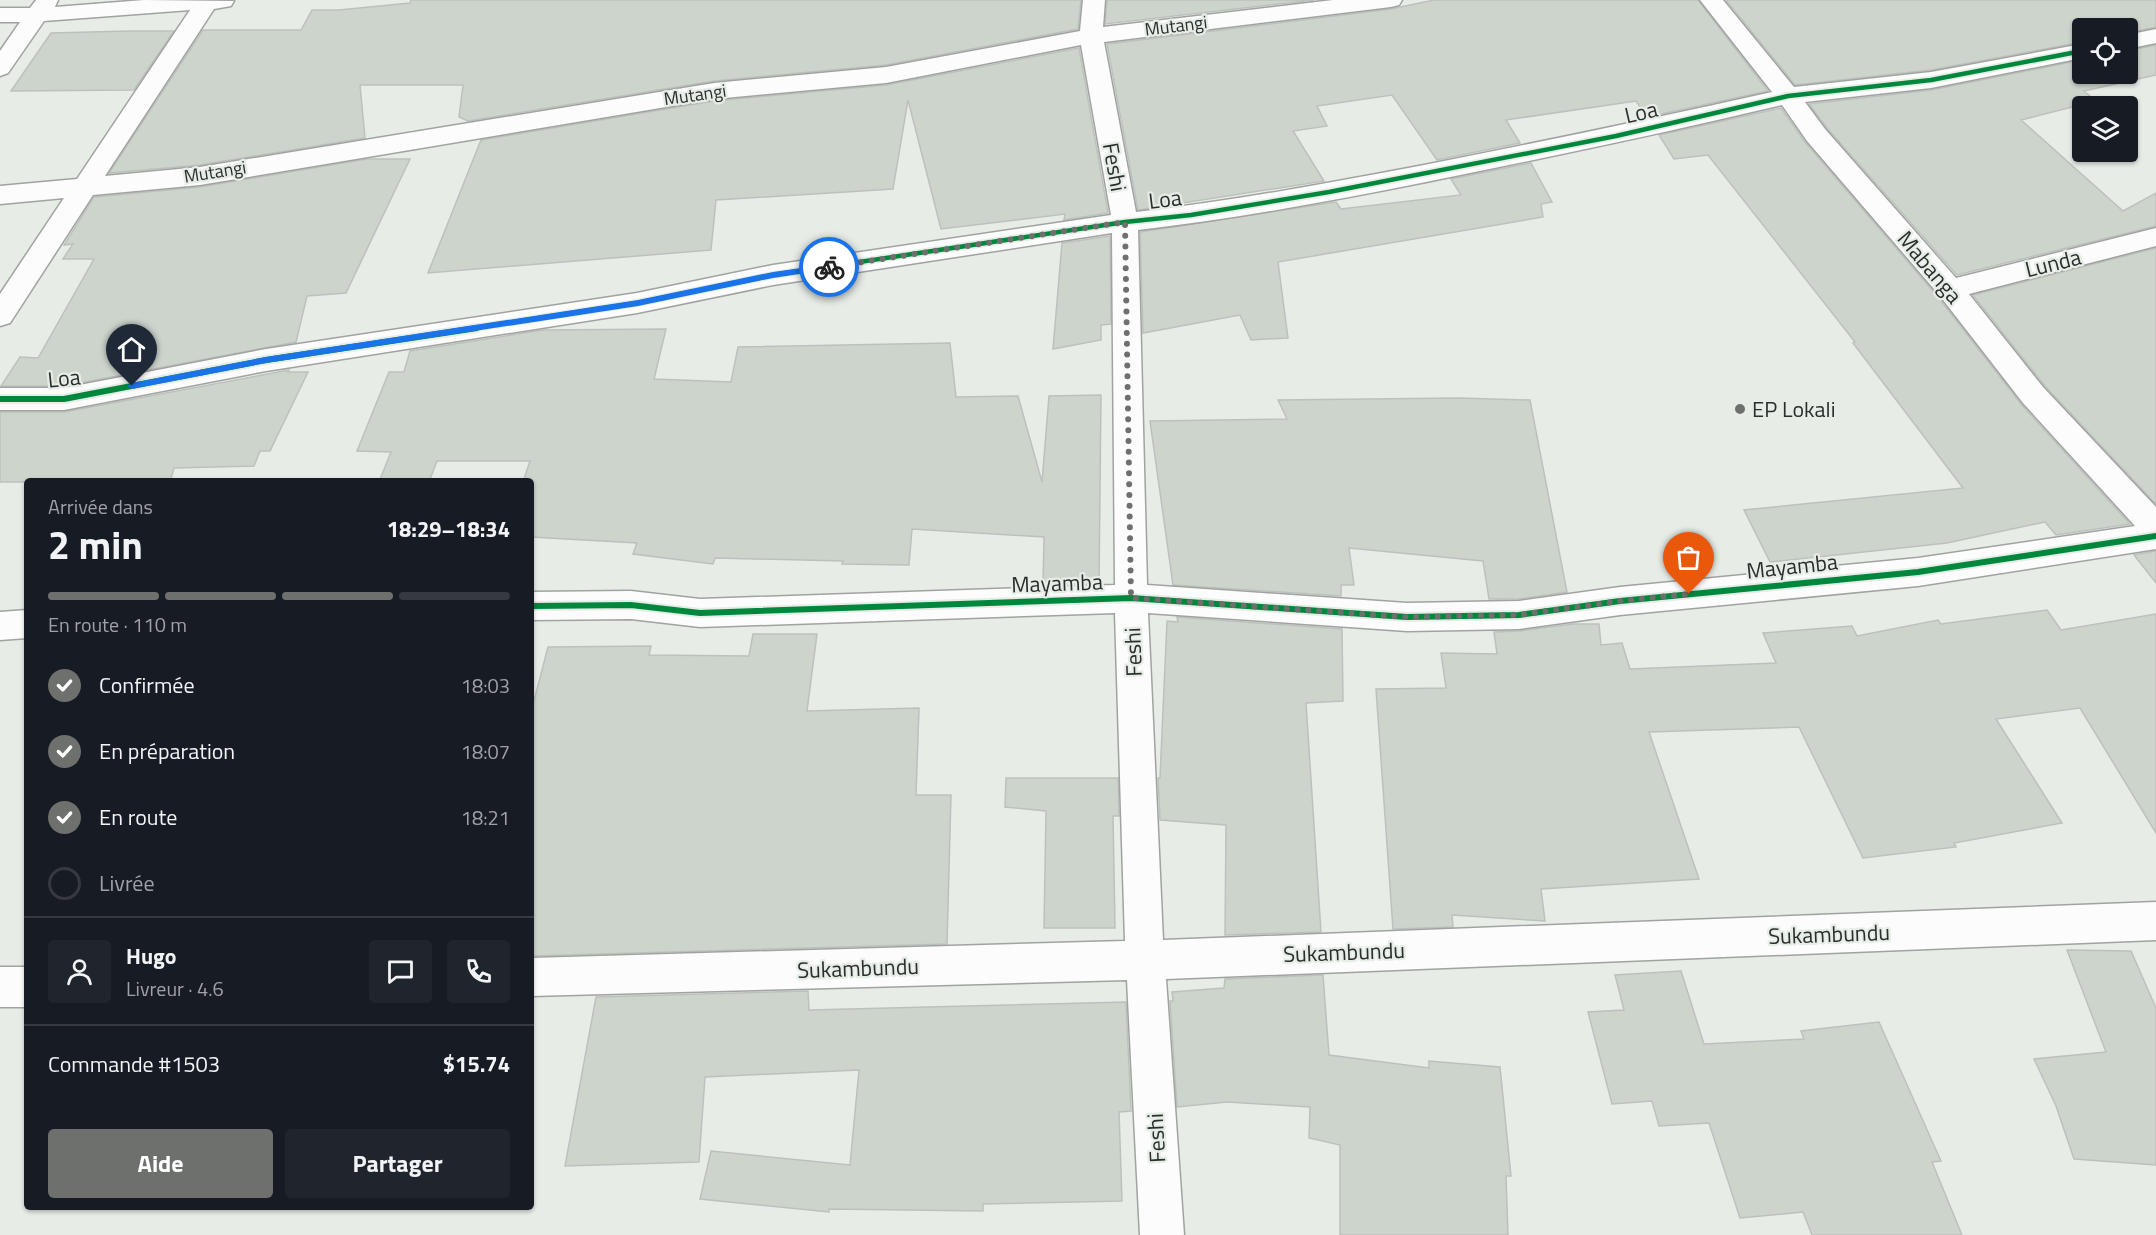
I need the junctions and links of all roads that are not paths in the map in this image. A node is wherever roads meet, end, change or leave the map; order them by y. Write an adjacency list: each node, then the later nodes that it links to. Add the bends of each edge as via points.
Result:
1 (1094, 0): 7 (street, Feshi)
2 (1391, 0): 7 (street, Mutangi)
3 (1710, 0): 12 (street, Mabanga)
4 (214, 1): 5 (street); 13 (street)
5 (42, 7): 6 (street); 11 (street)
6 (0, 15)
7 (1091, 36): 13 (street, Mutangi, via 886,75 714,91 200,176); 15 (street, Feshi)
8 (2156, 36): 9 (street)
9 (2138, 40)
10 (2072, 53): 12 (street, Loa, via 1931,80)
11 (0, 68)
12 (1788, 96): 15 (street, Loa, via 1616,136 1341,190); 17 (street, Mabanga, via 1816,135)
13 (86, 186): 14 (street, Mutangi); 18 (street)
14 (0, 195)
15 (1125, 222): 19 (street, Loa, via 773,275 638,303 266,360 64,399); 22 (street, Feshi)
16 (2156, 237): 17 (street, Lunda)
17 (1950, 289): 20 (street, Mabanga, via 2033,395)
18 (0, 316)
19 (0, 399)
20 (2156, 528)
21 (2156, 536): 22 (street, Mayamba, via 1918,572 1620,601 1519,615 1407,617)
22 (1131, 598): 23 (street, Mayamba, via 700,613 631,605); 27 (street, Feshi)
23 (534, 606)
24 (24, 624): 25 (street)
25 (0, 626)
26 (2156, 921): 27 (street, Sukambundu)
27 (1145, 960): 28 (street, Sukambundu); 31 (street, Feshi)
28 (534, 977)
29 (0, 987): 30 (street)
30 (24, 987)
31 (1162, 1235)

